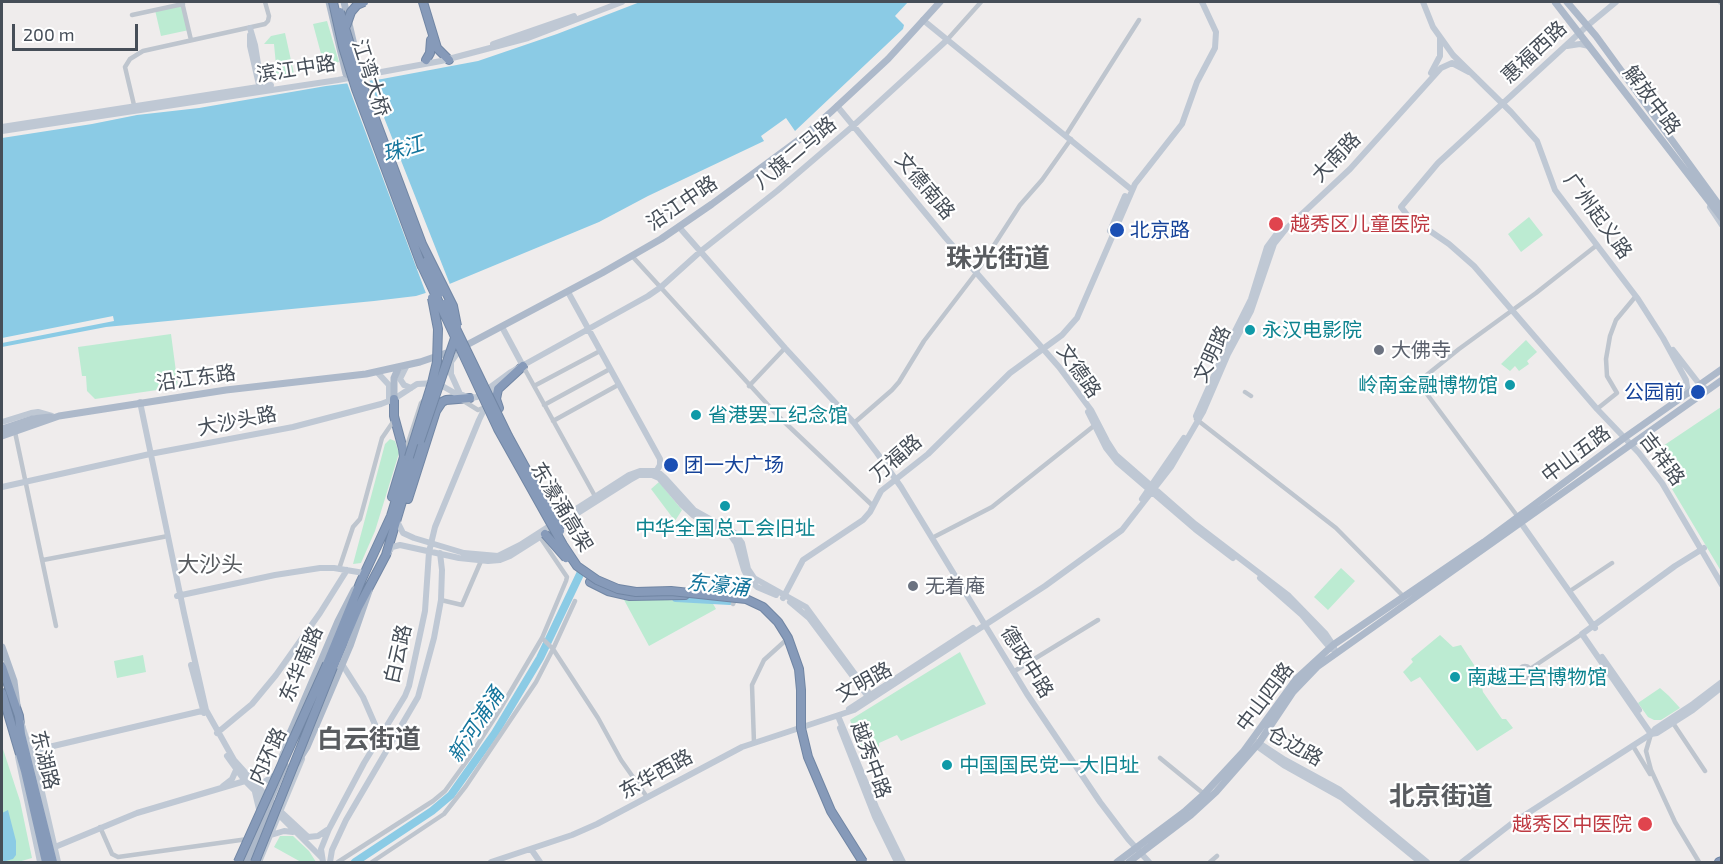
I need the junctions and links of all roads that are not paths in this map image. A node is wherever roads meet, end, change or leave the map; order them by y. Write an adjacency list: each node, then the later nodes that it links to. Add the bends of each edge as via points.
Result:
1 (265, 2): 22 (street, via 268,21)
2 (338, 2): 26 (highway, 江湾大桥, bridge)
3 (345, 2): 16 (main road); 34 (main road)
4 (364, 2): 26 (highway, bridge, via 348,16)
5 (423, 2): 20 (highway)
6 (612, 2): 30 (main road, 滨江中路)
7 (622, 2): 30 (main road, 滨江中路, via 528,38)
8 (938, 2): 18 (main road, 沿江中路)
9 (981, 2): 27 (street)
10 (1200, 2): 42 (main road, 万福路, via 1213,34 1212,48 1178,124 1134,178)
11 (1422, 2): 24 (main road, 广州起义路)
12 (1555, 2): 23 (main road, 解放中路)
13 (1567, 2): 21 (main road, 解放中路)
14 (1616, 2): 21 (main road, 惠福西路)
15 (182, 3): 17 (street); 25 (street)
16 (330, 3): 33 (main road); 55 (highway, 江湾大桥, bridge, via 356,89)
17 (132, 15)
18 (923, 20): 27 (main road); 38 (main road, 沿江中路)
19 (1139, 20): 41 (street)
20 (430, 26): 30 (highway, via 436,48); 31 (highway, via 431,49)
21 (1587, 26): 23 (main road, 惠福西路); 43 (main road, 解放中路)
22 (250, 28): 25 (street); 35 (main road)
23 (1580, 32): 28 (main road, 惠福西路); 29 (main road, 解放中路)
24 (1440, 37): 32 (main road, 广州起义路); 60 (main road, 大南路, via 1440,56 1429,75 1342,172 1270,241)
25 (191, 40): 37 (street, via 143,51 130,59 125,67)
26 (348, 40): 51 (highway, 江湾大桥, bridge)
27 (947, 40): 39 (main road, 八旗二马路); 41 (main road)
28 (1563, 47): 29 (main road); 36 (main road, 惠福西路)
29 (1592, 47): 44 (main road, 解放中路)
30 (447, 58): 31 (main road, 滨江中路); 34 (main road, 滨江中路)
31 (426, 60): 34 (main road, 滨江中路)
32 (1468, 72): 36 (main road, 广州起义路); 60 (main road, 大南路, via 1452,63 1441,68 1350,169 1286,230 1270,251)
33 (346, 74): 34 (main road); 35 (main road, 滨江中路)
34 (358, 74): 35 (main road, 滨江中路)
35 (260, 88): 37 (main road, 滨江中路); 40 (main road, 滨江中路)
36 (1502, 104): 46 (main road, 惠福西路, via 1438,163); 52 (main road, 广州起义路, via 1537,141 1555,190)
37 (134, 105): 40 (main road, 滨江中路)
38 (835, 109): 39 (main road, 文德南路); 50 (main road, 沿江中路)
39 (854, 126): 53 (main road, 八旗二马路); 56 (main road, 文德南路)
40 (2, 129)
41 (1068, 137): 42 (main road); 56 (street)
42 (1131, 188): 67 (main road, 万福路, via 1075,314)
43 (1712, 193): 45 (main road); 47 (main road, 解放中路)
44 (1705, 198): 48 (main road, 解放中路); 49 (main road)
45 (1722, 204)
46 (1401, 207): 61 (main road, 吉祥路, via 1474,266)
47 (1722, 209)
48 (1722, 218)
49 (1722, 225)
50 (679, 227): 53 (main road, 德政中路); 54 (main road, 沿江中路)
51 (418, 234): 55 (highway, bridge); 116 (highway, bridge, via 453,306 457,328)
52 (1597, 245): 59 (main road, 广州起义路); 61 (street)
53 (701, 251): 57 (main road, 八旗二马路); 66 (main road, 德政中路)
54 (633, 256): 57 (street); 58 (main road, 沿江中路)
55 (424, 262): 106 (highway, bridge, via 436,314 438,353 434,378); 115 (highway, 东濠涌高架, bridge, via 518,456); 139 (highway, 东濠涌高架, bridge, via 498,429 578,566 602,584 618,589)
56 (976, 273): 67 (main road, 文德南路); 98 (street, via 892,390)
57 (661, 287): 63 (main road, 八旗二马路); 79 (street)
58 (568, 292): 62 (main road, 沿江中路); 63 (main road)
59 (1636, 296): 64 (main road, 广州起义路); 91 (street, via 1616,320 1610,336 1607,376 1617,393)
60 (1253, 301): 95 (main road, 文明路, via 1224,353)
61 (1513, 310): 91 (main road, 吉祥路); 114 (street, via 1418,382)
62 (502, 327): 65 (main road, 沿江中路); 70 (main road)
63 (588, 329): 68 (main road); 70 (main road, 八旗二马路)
64 (1663, 338): 77 (main road, 广州起义路); 83 (main road, 广州起义路, via 1686,380)
65 (461, 348): 69 (main road, 沿江中路); 85 (main road, via 451,362 451,374 460,394)
66 (785, 348): 79 (street); 98 (main road, 德政中路)
67 (1042, 349): 99 (main road, 文德路); 108 (main road, 万福路, via 1010,373); 111 (main road, 文德路, via 1086,403 1116,455)
68 (600, 351): 71 (main road); 78 (street)
69 (403, 366): 73 (main road, 沿江东路); 80 (main road, via 400,379); 87 (main road, via 394,378)
70 (523, 366): 74 (main road, 八旗二马路); 78 (street); 115 (highway, bridge, via 498,389 496,399)
71 (610, 369): 76 (main road); 89 (street)
72 (1722, 369): 77 (main road, 中山五路)
73 (377, 372): 87 (main road, via 387,381); 88 (main road, 沿江东路)
74 (500, 379): 85 (main road, 八旗二马路, via 482,394); 90 (main road, 白云路)
75 (1722, 380): 81 (main road, 中山五路)
76 (618, 385): 96 (street); 107 (main road, via 660,459)
77 (1700, 385): 81 (main road, 广州起义路); 83 (main road, 中山五路)
78 (534, 386): 89 (street)
79 (749, 386): 113 (street)
80 (411, 388): 85 (main road, 大沙头路, via 436,383); 87 (main road, 大沙头路)
81 (1708, 390): 104 (main road, 中山五路)
82 (1245, 392): 84 (street)
83 (1688, 394): 103 (main road, 中山五路)
84 (1251, 396)
85 (470, 398): 86 (highway)
86 (459, 399): 90 (street, via 478,410); 92 (highway, via 442,402)
87 (392, 400): 94 (highway); 105 (main road, 大沙头路, via 293,427)
88 (140, 402): 93 (main road, 沿江东路); 105 (main road)
89 (544, 405): 96 (street)
90 (485, 408): 120 (main road, 白云路)
91 (1597, 409): 103 (main road, 吉祥路)
92 (436, 411): 106 (street, via 434,403 422,401); 116 (highway)
93 (59, 416): 97 (main road, via 31,412); 100 (main road, via 32,419); 101 (main road, 沿江东路)
94 (395, 419): 106 (highway); 129 (street, via 382,438 360,519 353,527)
95 (1197, 420): 111 (main road, 文明路); 142 (street, via 1336,528)
96 (553, 421): 112 (street)
97 (2, 422)
98 (854, 423): 108 (main road, 德政中路)
99 (1095, 425): 111 (main road, 文德路, via 1113,459); 119 (street, via 992,507)
100 (2, 429)
101 (15, 432): 102 (main road, 沿江东路); 109 (street)
102 (2, 436)
103 (1624, 438): 104 (main road, 吉祥路); 114 (main road, 中山五路)
104 (1632, 442): 114 (main road, 中山五路); 121 (main road, 吉祥路, via 1659,477)
105 (150, 454): 109 (main road, 大沙头路); 118 (main road)
106 (406, 457): 131 (highway, via 391,516)
107 (655, 473): 112 (main road, via 635,477); 135 (main road, via 693,515 734,539); 141 (main road, via 665,478 694,510 735,533 751,574)
108 (896, 480): 113 (main road, 万福路, via 881,491); 119 (main road, 德政中路)
109 (27, 483): 110 (main road, 大沙头路); 125 (street)
110 (2, 487)
111 (1152, 489): 147 (main road, 文明路, via 1117,529); 155 (main road, 文德路, via 1289,596 1319,626)
112 (596, 499): 115 (main road)
113 (873, 506): 141 (main road, 万福路, via 863,520 803,560)
114 (1520, 520): 128 (main road, 中山五路); 138 (main road)
115 (559, 522): 117 (main road, bridge); 226 (highway, 东濠涌高架, bridge, via 579,563 607,585 635,591 740,598 763,607 777,619 800,670 802,733 810,763 832,813)
116 (397, 523): 120 (main road, via 406,536); 124 (highway)
117 (543, 534): 120 (main road, via 493,557); 126 (main road, via 505,559); 139 (highway, bridge, via 578,573 608,591 637,596); 151 (street, via 567,577)
118 (166, 536): 125 (street); 140 (main road)
119 (932, 538): 147 (main road, 德政中路)
120 (431, 543): 122 (main road, 白云路); 123 (main road)
121 (1702, 550): 133 (main road, 吉祥路); 136 (main road, 吉祥路); 149 (main road)
122 (429, 552): 123 (main road); 124 (main road, via 400,545 392,547); 134 (main road, 白云路)
123 (441, 554): 126 (main road); 132 (main road, 白云路)
124 (386, 555): 137 (highway)
125 (43, 560): 148 (street)
126 (481, 561): 143 (street, via 462,605)
127 (1612, 563): 138 (street)
128 (1452, 567): 142 (main road, 中山四路); 155 (main road, 中山四路)
129 (339, 569): 130 (main road); 140 (main road, via 275,575)
130 (347, 570): 131 (main road); 175 (main road, via 276,675 252,704)
131 (363, 577): 157 (highway); 169 (main road, 东华南路, via 338,621)
132 (442, 578): 134 (main road, via 434,571); 143 (main road, 白云路)
133 (1722, 578)
134 (428, 579): 161 (main road, 白云路)
135 (749, 579): 141 (main road, via 762,590); 145 (street, bridge, via 743,582)
136 (1722, 585)
137 (369, 590): 156 (main road, 东华南路); 157 (highway)
138 (1570, 591): 149 (main road)
139 (709, 595): 226 (highway, 东濠涌高架, bridge, via 752,602 769,612 783,628 800,676 801,728 808,757 831,812)
140 (178, 596): 168 (main road)
141 (784, 596): 166 (main road, via 806,608)
142 (1403, 596): 155 (main road, 中山四路)
143 (441, 600): 162 (main road, 白云路)
144 (575, 601): 154 (street)
145 (733, 604)
146 (1098, 620): 160 (street)
147 (984, 623): 160 (main road, 德政中路); 166 (main road, 文明路)
148 (56, 626)
149 (1594, 627): 150 (main road)
150 (1584, 634): 159 (street); 177 (main road)
151 (543, 639): 154 (street); 221 (street, via 445,791)
152 (785, 641): 179 (street, via 764,660 752,685)
153 (2, 647): 170 (main road, via 14,681)
154 (552, 648): 196 (street); 222 (street, via 513,717 444,814)
155 (1333, 648): 180 (main road, 中山四路, via 1300,684)
156 (342, 664): 173 (main road, 东华南路); 178 (main road)
157 (330, 665): 216 (highway, 内环路, bridge); 219 (highway, 内环路, bridge)
158 (2, 667): 170 (highway, 东湖路)
159 (1530, 669)
160 (1012, 672): 209 (main road, 德政中路)
161 (410, 679): 162 (main road, via 415,683); 178 (main road, 白云路, via 405,696)
162 (422, 681): 186 (main road, 白云路, via 411,710)
163 (1722, 682): 177 (main road)
164 (1722, 687): 174 (main road)
165 (2, 693): 172 (highway, 东湖路)
166 (870, 697): 171 (main road, 文明路, via 854,710)
167 (2, 706): 172 (main road)
168 (205, 710): 175 (main road); 185 (main road); 188 (main road, via 214,736)
169 (300, 710): 173 (main road); 176 (main road, 东华南路)
170 (19, 716): 185 (main road); 199 (highway, 东湖路)
171 (838, 716): 179 (main road, 东华西路, bridge); 227 (main road, 越秀中路, via 854,766); 228 (main road, 越秀中路)
172 (10, 720): 182 (highway, 东湖路)
173 (318, 720): 183 (main road, 东华南路)
174 (1673, 723): 177 (main road); 189 (street)
175 (217, 733): 188 (main road)
176 (290, 733): 183 (main road, via 297,744); 190 (main road, 东华南路); 197 (main road, via 288,755)
177 (1651, 734): 181 (main road); 193 (street, via 1647,758)
178 (380, 736): 184 (main road, 白云路)
179 (754, 743): 196 (main road, 东华西路)
180 (1256, 744): 195 (main road, 中山四路); 209 (main road, 中山四路, via 1206,802); 233 (main road, 仓边路, via 1285,766 1335,793); 234 (main road, 仓边路, via 1346,795)
181 (1633, 746): 193 (street); 235 (main road, via 1511,824)
182 (18, 747): 199 (highway, 东湖路); 212 (main road)
183 (307, 747): 197 (main road, 东华南路)
184 (374, 747): 186 (main road, via 380,748); 201 (main road, 白云路)
185 (32, 750): 206 (main road)
186 (382, 757): 203 (main road, 白云路)
187 (1160, 758): 195 (street)
188 (237, 768): 191 (main road); 192 (main road); 194 (main road)
189 (1705, 771)
190 (275, 775): 192 (main road); 197 (main road, 东华南路)
191 (245, 781): 192 (main road); 194 (main road)
192 (253, 785): 197 (main road); 198 (main road)
193 (1658, 786): 236 (street)
194 (220, 788): 200 (main road)
195 (1204, 794): 209 (main road, 中山四路)
196 (647, 797): 208 (main road, 东华西路, via 597,824)
197 (272, 806): 198 (main road); 198 (main road, 东华南路); 201 (main road, via 308,837 318,836); 202 (main road); 204 (main road, 东华南路)
198 (264, 815): 205 (main road); 218 (main road)
199 (40, 821): 213 (highway, 东湖路); 214 (highway, 东湖路)
200 (100, 826): 205 (street, via 112,854 118,857); 206 (main road)
201 (330, 827): 207 (main road, 白云路)
202 (294, 832): 204 (main road); 207 (main road)
203 (339, 832): 207 (main road); 220 (main road, 白云路)
204 (271, 835): 219 (main road, 东华南路)
205 (250, 839): 216 (main road); 217 (main road)
206 (55, 847): 215 (main road)
207 (318, 849): 211 (main road, 白云路)
208 (531, 849): 223 (main road, 东华西路); 224 (main road); 225 (main road)
209 (1138, 851): 229 (main road, 中山四路); 230 (main road, 中山四路); 231 (main road, 德政中路)
210 (1217, 856): 232 (street)
211 (323, 861)
212 (40, 862)
213 (46, 862)
214 (53, 862)
215 (58, 862)
216 (236, 862)
217 (244, 862)
218 (249, 862)
219 (257, 862)
220 (330, 862)
221 (338, 862)
222 (372, 862)
223 (491, 862)
224 (535, 862)
225 (540, 862)
226 (863, 862)
227 (897, 862)
228 (903, 862)
229 (1117, 862)
230 (1129, 862)
231 (1149, 862)
232 (1210, 862)
233 (1420, 862)
234 (1427, 862)
235 (1462, 862)
236 (1699, 862)

